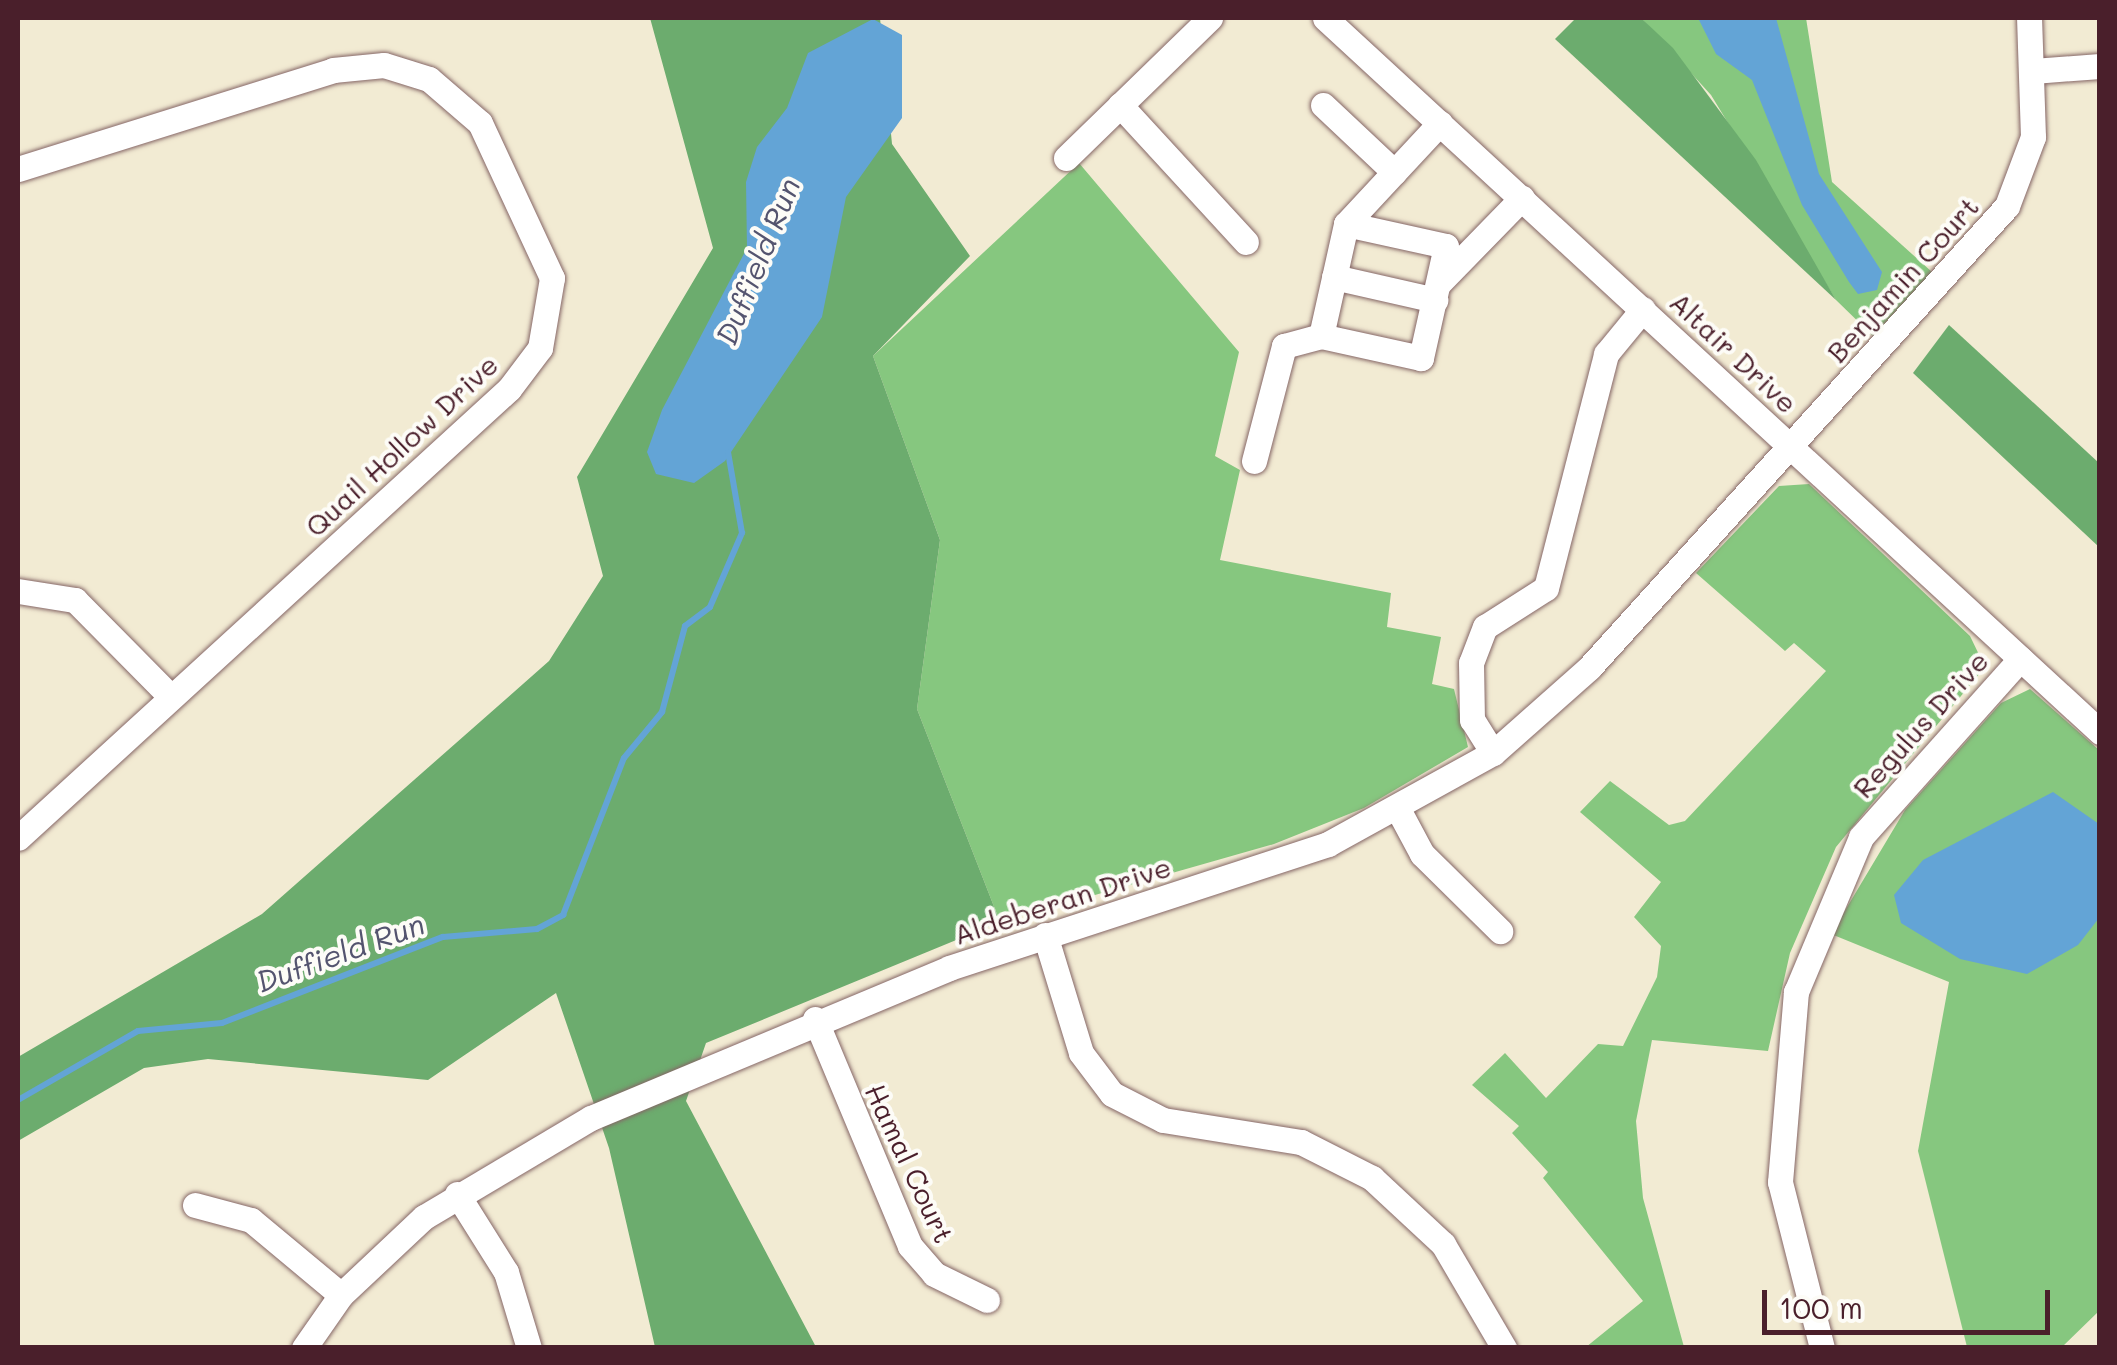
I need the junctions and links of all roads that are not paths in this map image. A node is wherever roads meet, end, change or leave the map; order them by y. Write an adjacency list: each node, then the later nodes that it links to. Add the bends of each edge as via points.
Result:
1 (1210, 18): 6 (street)
2 (1325, 18): 8 (street, Altair Drive)
3 (2029, 18): 5 (street, Benjamin Court)
4 (2100, 66): 5 (street)
5 (2033, 71): 19 (street, Benjamin Court, via 2029,158 2007,206)
6 (1120, 105): 9 (street); 14 (street)
7 (1324, 105): 11 (street)
8 (1440, 122): 11 (street); 12 (street, Altair Drive)
9 (1066, 158)
10 (18, 168): 23 (street, Quail Hollow Drive, via 333,70 384,65 430,79 465,105 548,262 545,332 509,389)
11 (1394, 172): 13 (street)
12 (1522, 198): 16 (street); 17 (street, Altair Drive)
13 (1346, 224): 15 (street); 16 (street, via 1446,246)
14 (1246, 242)
15 (1334, 277): 16 (street); 18 (street)
16 (1437, 291): 18 (street, via 1421,358)
17 (1643, 309): 19 (street, Altair Drive); 25 (street, via 1606,354 1546,588 1485,628 1471,663 1472,720)
18 (1321, 336): 20 (street, via 1284,346)
19 (1792, 446): 22 (street, Altair Drive); 25 (street, Aldeberan Drive, via 1590,668)
20 (1254, 461)
21 (18, 591): 23 (street, via 75,600)
22 (2020, 659): 24 (street, Altair Drive); 38 (street, Regulus Drive, via 1861,837 1796,992 1780,1182)
23 (171, 696): 27 (street, Quail Hollow Drive)
24 (2100, 732)
25 (1493, 753): 26 (street, Aldeberan Drive)
26 (1399, 811): 28 (street, via 1422,854); 29 (street, Aldeberan Drive, via 1286,860)
27 (18, 838)
28 (1500, 931)
29 (1045, 935): 30 (street, Aldeberan Drive); 37 (street, via 1081,1053 1112,1094 1164,1120 1301,1142 1372,1178 1434,1233)
30 (815, 1019): 31 (street, Aldeberan Drive, via 591,1118); 34 (street, Hamal Court, via 910,1246 934,1274)
31 (457, 1194): 33 (street, Aldeberan Drive); 36 (street, via 506,1272)
32 (195, 1205): 33 (street, via 251,1220)
33 (342, 1295): 35 (street, Aldeberan Drive)
34 (987, 1300)
35 (304, 1348)
36 (529, 1348)
37 (1504, 1348)
38 (1822, 1348)

